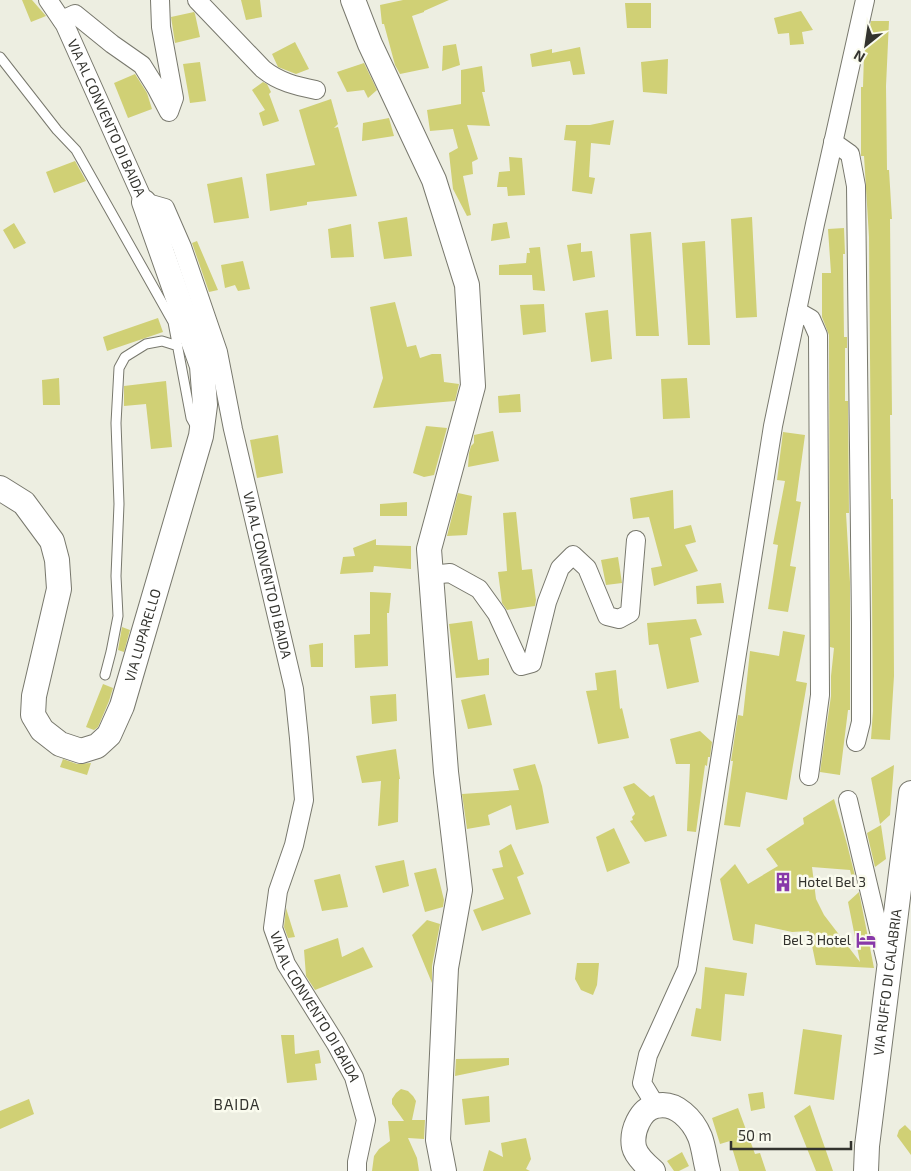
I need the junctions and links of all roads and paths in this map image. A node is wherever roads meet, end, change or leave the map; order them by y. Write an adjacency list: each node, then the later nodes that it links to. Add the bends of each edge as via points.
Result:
1 (48, 0): 6 (street, VIA AL CONVENTO DI BAIDA)
2 (160, 0): 6 (street, via 161,27 174,98 169,112 142,65 75,14)
3 (197, 0): 8 (street, via 274,78)
4 (353, 0): 16 (street, via 370,44 434,180 467,285 473,386 429,549)
5 (865, 0): 9 (street)
6 (62, 20): 10 (street, VIA AL CONVENTO DI BAIDA)
7 (0, 57): 12 (lane, via 88,169 173,322)
8 (316, 90)
9 (833, 142): 11 (street); 18 (street, via 850,154 856,186 861,622 861,722)
10 (144, 202): 13 (street, VIA LUPARELLO, via 202,366 206,405); 24 (street, VIA AL CONVENTO DI BAIDA, via 165,208 218,352 294,689 304,800 294,845 278,891 273,928 286,964 354,1077 366,1120)
11 (797, 311): 19 (street, via 811,319 818,335 820,695); 23 (street, via 773,426 687,969 648,1055 642,1083)
12 (178, 346): 13 (lane, via 191,418); 17 (lane, via 162,341 146,344 125,357 120,368 116,423 118,616)
13 (201, 436): 14 (street, VIA LUPARELLO, via 122,706 109,735 97,746 81,751 60,744 42,730 33,715 34,696 59,589 57,560 52,541 24,503)
14 (0, 488)
15 (636, 540): 16 (street, via 630,613 619,619 607,616 587,568 573,555 560,568 547,602 532,663 521,666 497,614 479,589 450,573)
16 (431, 575): 25 (street, via 446,772 460,890 446,968 438,1140)
17 (105, 675)
18 (856, 742)
19 (810, 776)
20 (911, 793): 22 (street, VIA RUFFO DI CALABRIA)
21 (848, 800): 22 (street)
22 (889, 972): 28 (street, VIA RUFFO DI CALABRIA)
23 (656, 1106): 26 (street, via 644,1113 634,1130 634,1148); 27 (street, via 675,1107 688,1118 700,1136)
24 (357, 1171)
25 (444, 1171)
26 (653, 1171)
27 (708, 1171)
28 (866, 1171)

